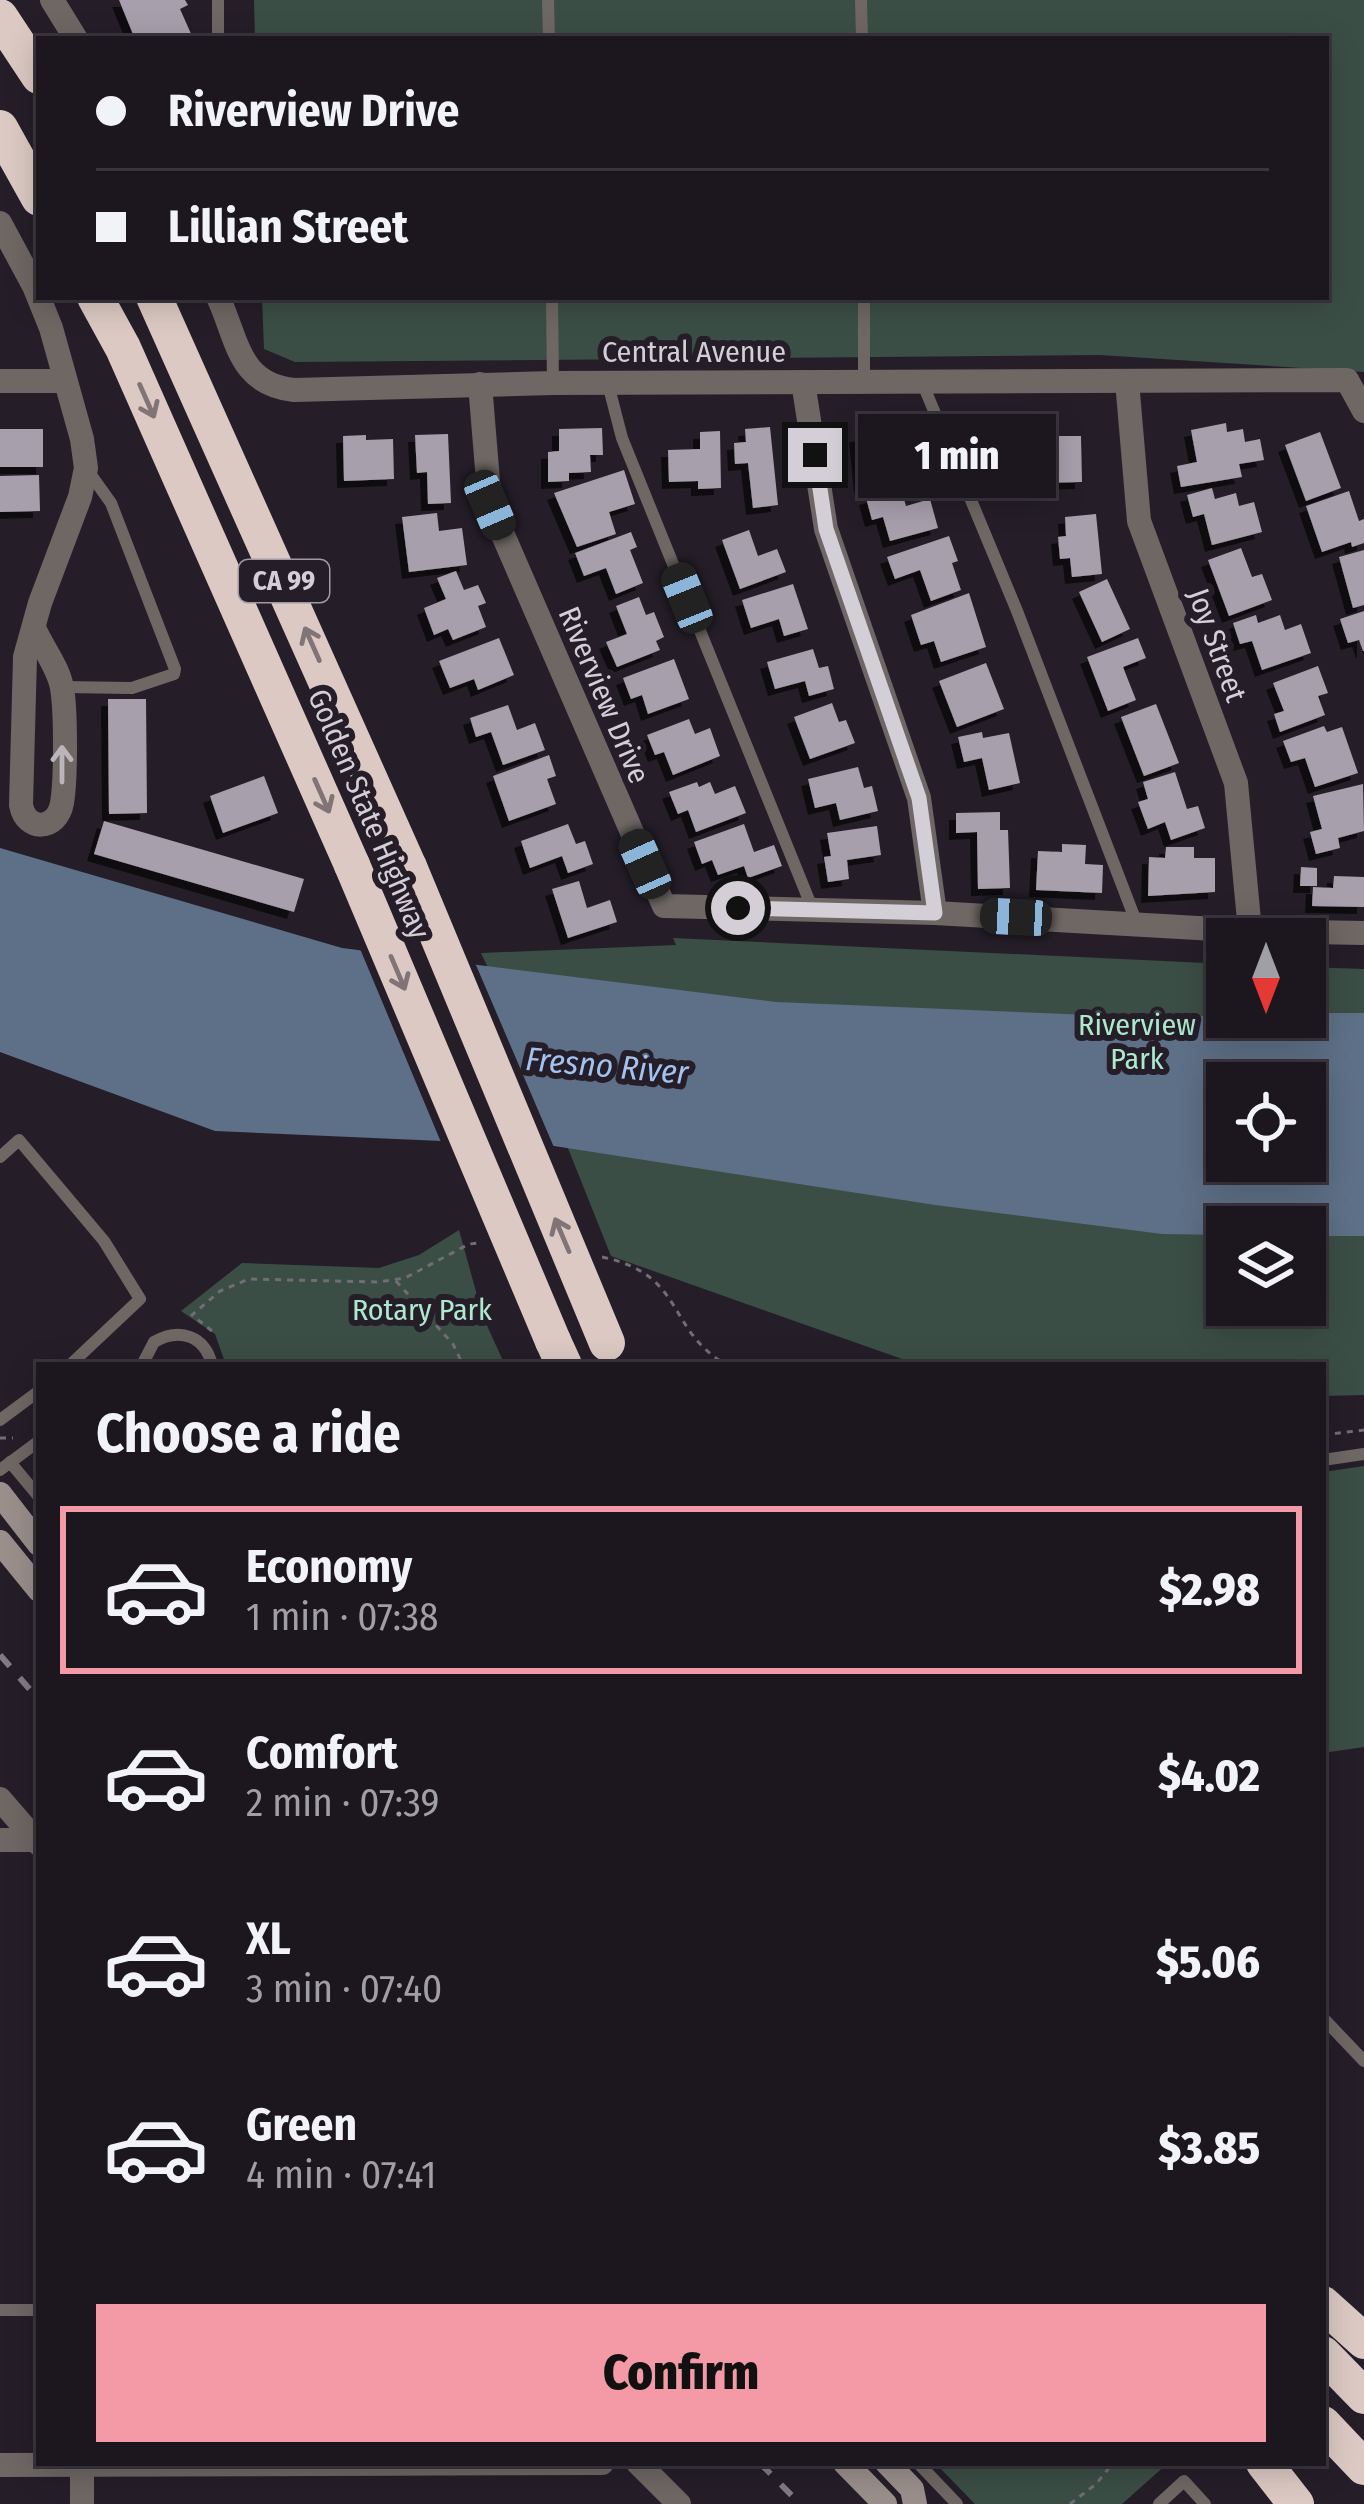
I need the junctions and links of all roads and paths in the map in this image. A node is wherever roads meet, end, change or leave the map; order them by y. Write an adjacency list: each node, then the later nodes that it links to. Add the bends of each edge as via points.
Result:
1 (52, 0): 6 (street)
2 (218, 0): 7 (lane)
3 (548, 0): 8 (lane)
4 (861, 0): 9 (lane)
5 (0, 16): 10 (highway)
6 (74, 36)
7 (218, 36)
8 (548, 36)
9 (862, 36)
10 (36, 71)
11 (0, 128): 12 (highway)
12 (36, 193)
13 (0, 223): 14 (street)
14 (36, 291)
15 (40, 300): 22 (street)
16 (97, 300): 46 (highway, Golden State Highway / CA 99, one-way to 46, bridge, via 352,865)
17 (155, 300): 47 (highway, Golden State Highway / CA 99, one-way to 17, bridge, via 409,867)
18 (219, 300): 29 (street, Central Avenue, via 262,382 294,390)
19 (552, 300): 28 (lane)
20 (864, 300): 26 (lane)
21 (0, 381): 22 (street)
22 (64, 381): 31 (street)
23 (1127, 381): 27 (street, Central Avenue); 30 (street, Central Avenue, via 1347,380); 36 (street, Joy Street, via 1139,521 1236,783)
24 (608, 382): 25 (street, Central Avenue); 28 (street, Central Avenue); 34 (lane, via 622,438)
25 (803, 382): 26 (street, Central Avenue); 35 (street, via 826,529 919,798)
26 (864, 382): 27 (street, Central Avenue)
27 (922, 382): 37 (lane)
28 (553, 383): 29 (street, Central Avenue)
29 (480, 384): 34 (street, Riverview Drive, via 490,505 664,906)
30 (1364, 412)
31 (86, 468): 32 (street); 33 (lane, via 111,503 175,669 132,688)
32 (34, 628): 33 (street); 33 (street, one-way to 33, via 21,682 20,805 31,824 52,822 62,802)
33 (62, 687)
34 (812, 910): 35 (street, Riverview Drive)
35 (935, 913): 37 (street, Riverview Drive)
36 (1249, 918)
37 (1137, 925): 38 (street, Riverview Drive)
38 (1206, 929)
39 (1326, 932): 40 (street, Riverview Drive)
40 (1364, 933)
41 (0, 1156): 48 (lane, via 20,1140 104,1241 140,1299)
42 (491, 1242): 44 (path, via 469,1244)
43 (582, 1255): 52 (path, via 650,1274)
44 (395, 1279): 45 (path, via 249,1279); 51 (path)
45 (192, 1315)
46 (559, 1353)
47 (612, 1354)
48 (73, 1362)
49 (144, 1362): 50 (lane, via 154,1342 176,1333 197,1339)
50 (211, 1362)
51 (462, 1362)
52 (724, 1362)
53 (36, 1393): 54 (lane)
54 (0, 1420)
55 (1364, 1430): 56 (path)
56 (1326, 1435)
57 (17, 1436): 58 (path)
58 (0, 1438)
59 (36, 1443): 62 (lane)
60 (1364, 1454): 61 (lane)
61 (1326, 1460)
62 (5, 1466): 64 (lane)
63 (0, 1494): 65 (main road)
64 (36, 1494)
65 (36, 1540)
66 (0, 1542): 67 (main road)
67 (36, 1586)
68 (0, 1798): 70 (street)
69 (0, 1840): 71 (street)
70 (36, 1841)
71 (36, 1842)
72 (1326, 2021): 73 (lane)
73 (1364, 2061)
74 (1326, 2307): 77 (highway)
75 (0, 2310): 76 (lane)
76 (36, 2310)
77 (1364, 2342)
78 (1326, 2357): 79 (highway)
79 (1364, 2396)
80 (1326, 2427): 90 (highway)
81 (0, 2464): 82 (street)
82 (36, 2464)
83 (82, 2466): 91 (street)
84 (641, 2466): 92 (street)
85 (848, 2466): 93 (main road)
86 (890, 2466): 94 (main road)
87 (921, 2466): 95 (lane)
88 (1111, 2466): 96 (path)
89 (1266, 2466): 99 (highway)
90 (1364, 2467)
91 (82, 2504)
92 (679, 2504)
93 (885, 2504)
94 (915, 2504)
95 (957, 2504)
96 (1070, 2504)
97 (1159, 2504): 98 (lane, via 1184,2481)
98 (1204, 2504)
99 (1296, 2504)

